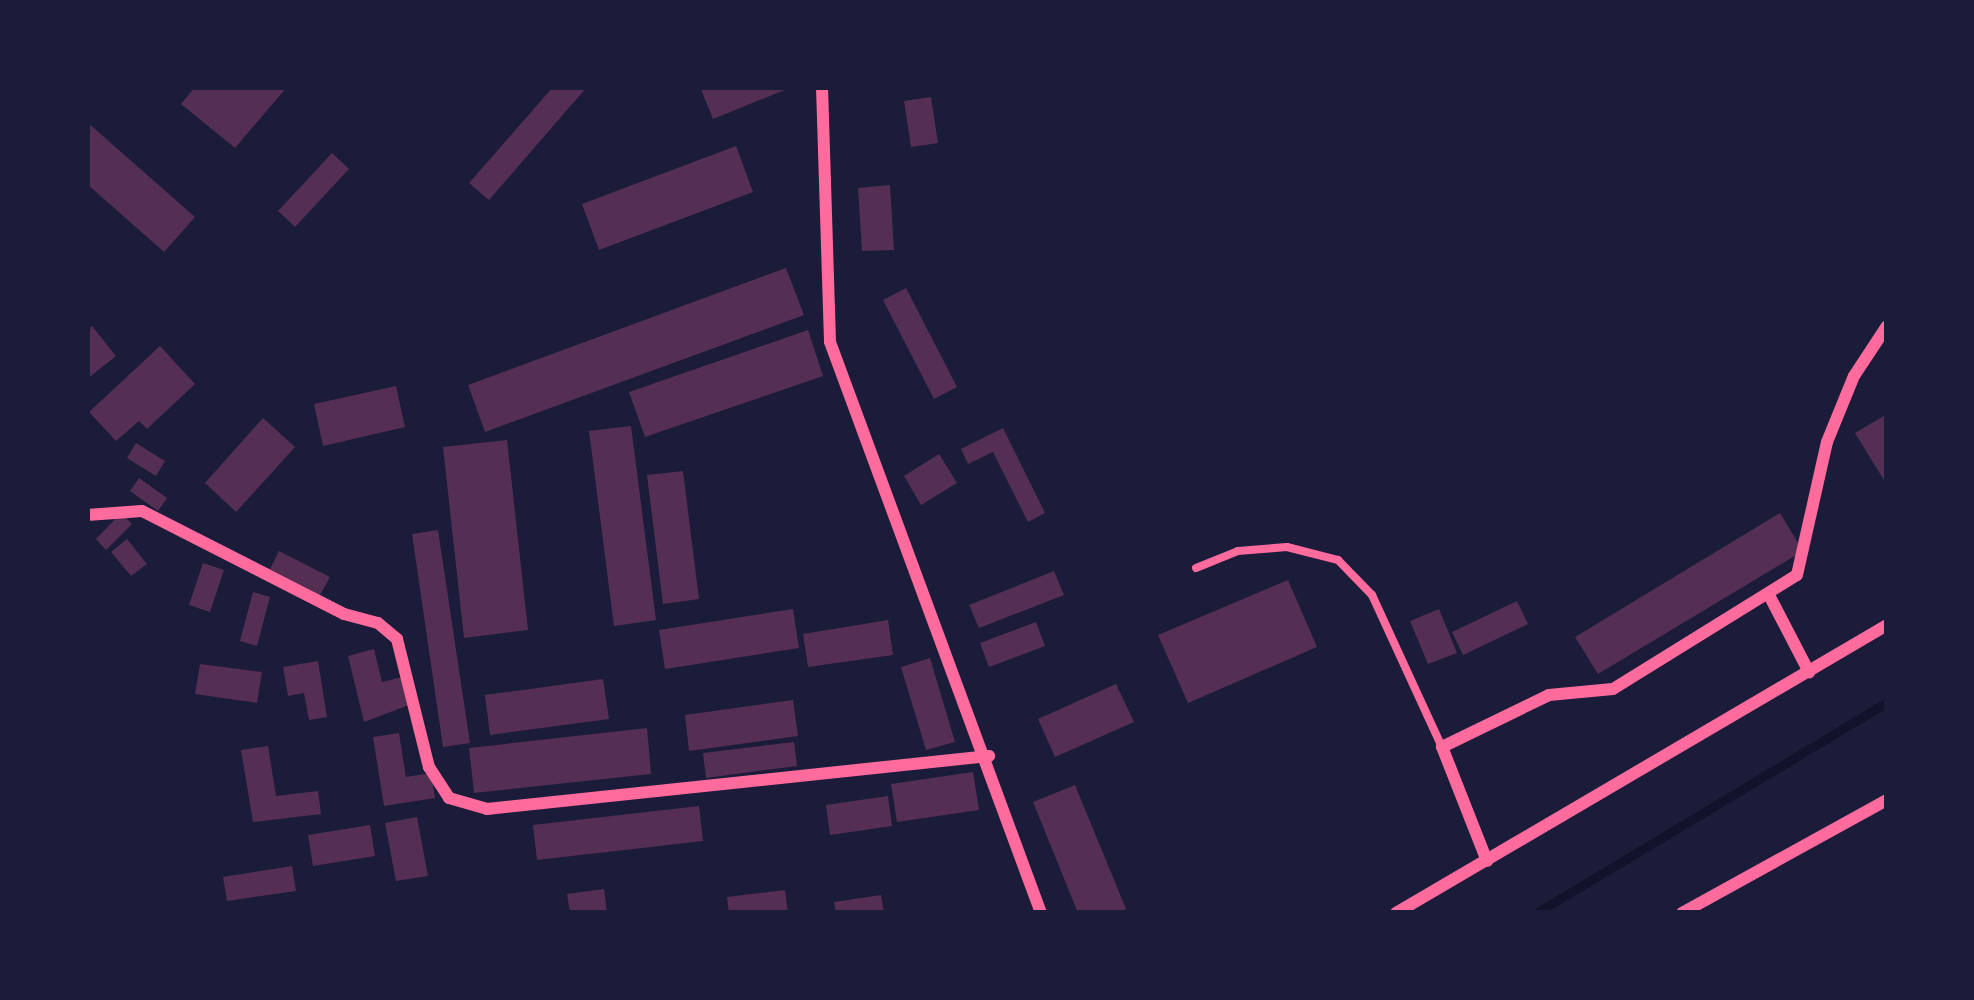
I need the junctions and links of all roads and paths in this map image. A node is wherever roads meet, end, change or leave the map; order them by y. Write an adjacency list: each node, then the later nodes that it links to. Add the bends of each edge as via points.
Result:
1 (822, 87): 9 (street, via 830,343)
2 (1887, 326): 5 (street, via 1854,376 1827,442 1797,575)
3 (88, 510): 9 (street, via 142,511 344,614 378,622 397,639 430,767 449,798 487,809)
4 (1196, 568): 8 (lane, via 1238,551 1287,547 1338,560 1372,595)
5 (1770, 597): 7 (street); 8 (street, via 1613,689 1550,695)
6 (1887, 625): 7 (street)
7 (1809, 672): 11 (street)
8 (1442, 747): 11 (street)
9 (989, 756): 12 (street)
10 (1887, 800): 14 (street)
11 (1487, 861): 13 (street)
12 (1041, 913)
13 (1396, 913)
14 (1682, 913)

